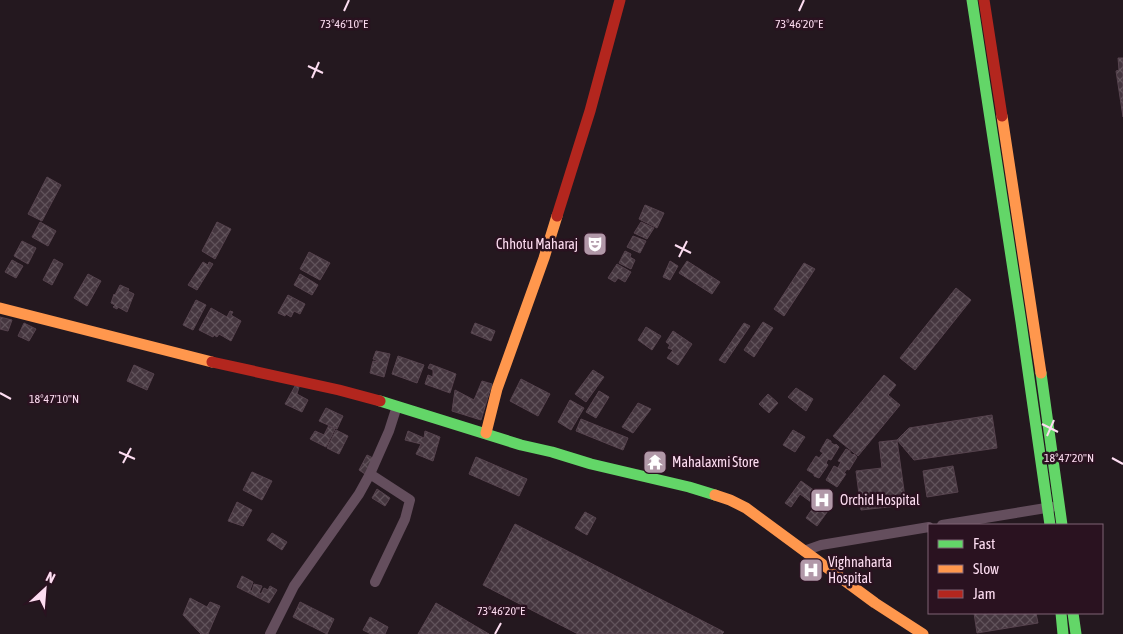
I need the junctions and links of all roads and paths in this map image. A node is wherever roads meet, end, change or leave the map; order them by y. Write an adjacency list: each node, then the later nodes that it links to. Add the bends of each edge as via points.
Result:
1 (620, 0): 6 (street, via 587,120 544,258 497,389)
2 (972, 0): 9 (street)
3 (984, 0): 8 (street)
4 (0, 308): 5 (street)
5 (397, 406): 6 (street); 7 (street)
6 (486, 433): 14 (street, via 730,500 762,518)
7 (370, 474): 15 (street, via 410,500 405,519); 18 (street, via 294,586)
8 (1060, 506): 9 (street); 12 (street)
9 (1047, 508): 10 (street); 11 (street)
10 (948, 524)
11 (1050, 524)
12 (1062, 524)
13 (928, 527): 14 (street, via 821,545)
14 (804, 551): 19 (street)
15 (375, 582)
16 (1061, 614): 20 (street)
17 (1073, 614): 21 (street)
18 (270, 634)
19 (923, 634)
20 (1063, 634)
21 (1076, 634)

